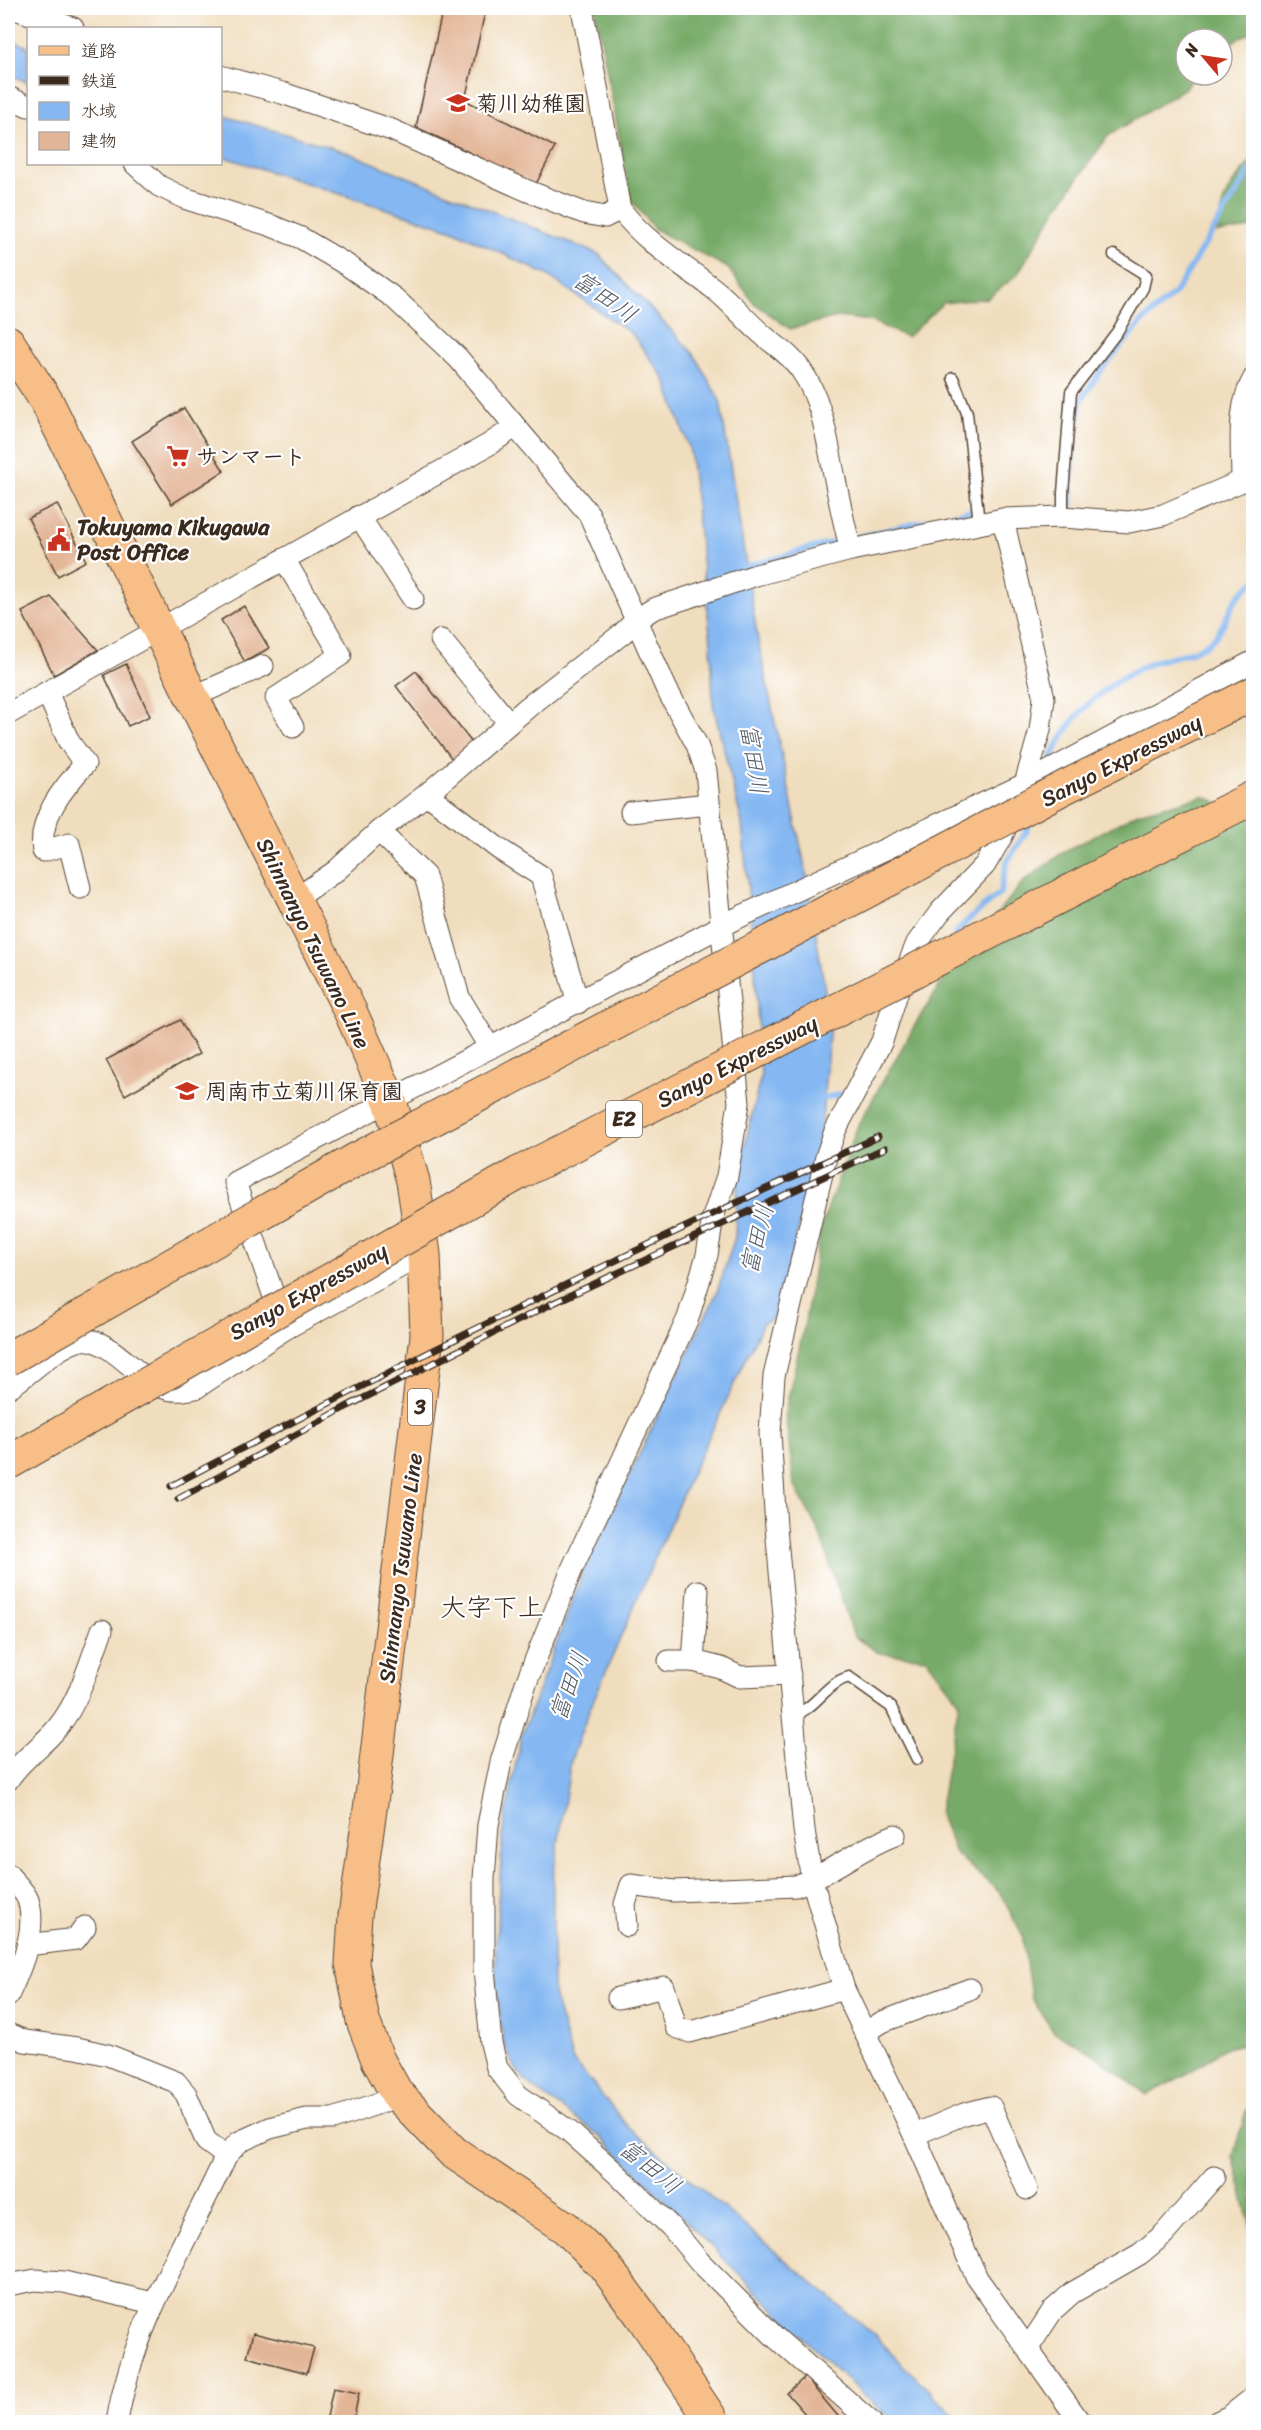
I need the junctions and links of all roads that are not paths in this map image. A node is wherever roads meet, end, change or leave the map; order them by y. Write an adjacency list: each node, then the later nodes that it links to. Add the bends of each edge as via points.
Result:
1 (12, 8): 3 (street)
2 (582, 8): 8 (street)
3 (70, 27)
4 (222, 77): 8 (street, via 392,130 584,213 605,217)
5 (8, 97): 6 (street)
6 (27, 106)
7 (136, 165): 13 (street, via 159,186 184,198 272,226 348,265 394,298 459,358)
8 (620, 209): 19 (street, via 636,230 714,289 789,354 802,371 824,424)
9 (1114, 255): 16 (lane, via 1146,275 1143,288 1117,332 1071,392)
10 (8, 342): 23 (main road, Shinnanyo Tsuwano Line / 3, via 47,402)
11 (952, 378): 18 (lane, via 968,413)
12 (1254, 378): 14 (street, via 1248,387 1242,417)
13 (515, 427): 15 (street); 22 (street, via 589,514)
14 (1248, 480): 16 (street, via 1163,515 1129,522)
15 (359, 516): 20 (street); 21 (street)
16 (1063, 517): 17 (street)
17 (1003, 519): 18 (street); 33 (street, via 1044,698)
18 (979, 524): 19 (street)
19 (851, 550): 22 (street, via 693,595 653,609)
20 (284, 560): 23 (street); 32 (street, via 341,655 276,698)
21 (413, 599)
22 (636, 620): 31 (street); 36 (street, via 697,745 706,771)
23 (159, 630): 27 (street); 29 (main road, Shinnanyo Tsuwano Line / 3)
24 (441, 640): 31 (street)
25 (1254, 661): 33 (street)
26 (263, 666): 29 (street)
27 (47, 692): 30 (street); 39 (street, via 69,742 85,764 51,810 41,838 43,851 69,844)
28 (1254, 693): 47 (main road, Sanyo Expressway, bridge, via 1054,793 357,1159)
29 (192, 697): 40 (main road, Shinnanyo Tsuwano Line / 3)
30 (8, 714)
31 (509, 723): 34 (street)
32 (293, 726)
33 (1025, 784): 41 (street); 54 (street, via 986,865 940,912 917,943 882,1041 835,1131 826,1157 774,1376 771,1422 776,1527)
34 (427, 794): 38 (street); 42 (street, via 541,876)
35 (1254, 797): 49 (main road, Sanyo Expressway / E2, bridge, via 519,1173)
36 (709, 804): 37 (street); 41 (street)
37 (630, 812)
38 (379, 831): 40 (street, via 337,870); 43 (street, via 425,876 459,996)
39 (80, 888)
40 (294, 900): 44 (main road, Shinnanyo Tsuwano Line / 3)
41 (726, 924): 42 (street); 81 (street, via 739,1103 727,1176 688,1318 572,1569 526,1683 501,1761 488,1825 484,1879 484,1969 491,2043 497,2068 518,2095 570,2132 617,2174 775,2337)
42 (578, 1003): 43 (street)
43 (490, 1048): 44 (street)
44 (390, 1101): 45 (main road, Shinnanyo Tsuwano Line / 3, via 413,1181); 46 (street, via 235,1182)
45 (424, 1254): 46 (street); 70 (main road, Shinnanyo Tsuwano Line / 3, via 428,1336 352,1963 363,2021)
46 (285, 1329): 48 (street, via 196,1388 162,1388 96,1341 83,1340 60,1348)
47 (8, 1359)
48 (8, 1388)
49 (8, 1463)
50 (698, 1591): 53 (street)
51 (102, 1630): 57 (street, via 81,1685 60,1725)
52 (669, 1660): 53 (street)
53 (693, 1661): 54 (street, via 740,1677)
54 (790, 1675): 55 (street)
55 (793, 1716): 56 (lane, via 802,1713 838,1680 849,1677 891,1707); 60 (street)
56 (917, 1759)
57 (9, 1770)
58 (895, 1835): 60 (street)
59 (8, 1874): 63 (street, via 28,1899)
60 (812, 1880): 61 (street, via 796,1886 674,1892 631,1885 625,1904); 64 (street)
61 (627, 1926)
62 (85, 1927): 63 (street, via 76,1939)
63 (27, 1945): 66 (street)
64 (844, 1989): 67 (street, via 690,2032 676,2027 664,1987); 68 (street)
65 (970, 1989): 68 (street, via 882,2022)
66 (8, 1996)
67 (618, 1998)
68 (865, 2033): 71 (street)
69 (8, 2034): 72 (street, via 25,2041 108,2055 176,2082 186,2094 206,2141)
70 (397, 2094): 72 (street, via 333,2119 307,2119 270,2128 239,2142); 80 (main road, Shinnanyo Tsuwano Line / 3, via 453,2152 566,2228 604,2265)
71 (914, 2135): 74 (street, via 991,2107); 77 (street, via 977,2278)
72 (226, 2156): 76 (street)
73 (1214, 2177): 77 (street, via 1164,2235 1072,2293 1053,2310)
74 (1027, 2189)
75 (8, 2285): 76 (street, via 35,2280 64,2282)
76 (153, 2303): 79 (street, via 132,2359)
77 (1028, 2348): 82 (street)
78 (1254, 2397): 83 (street)
79 (117, 2422)
80 (713, 2422)
81 (871, 2422)
82 (1080, 2422)
83 (1217, 2422)

